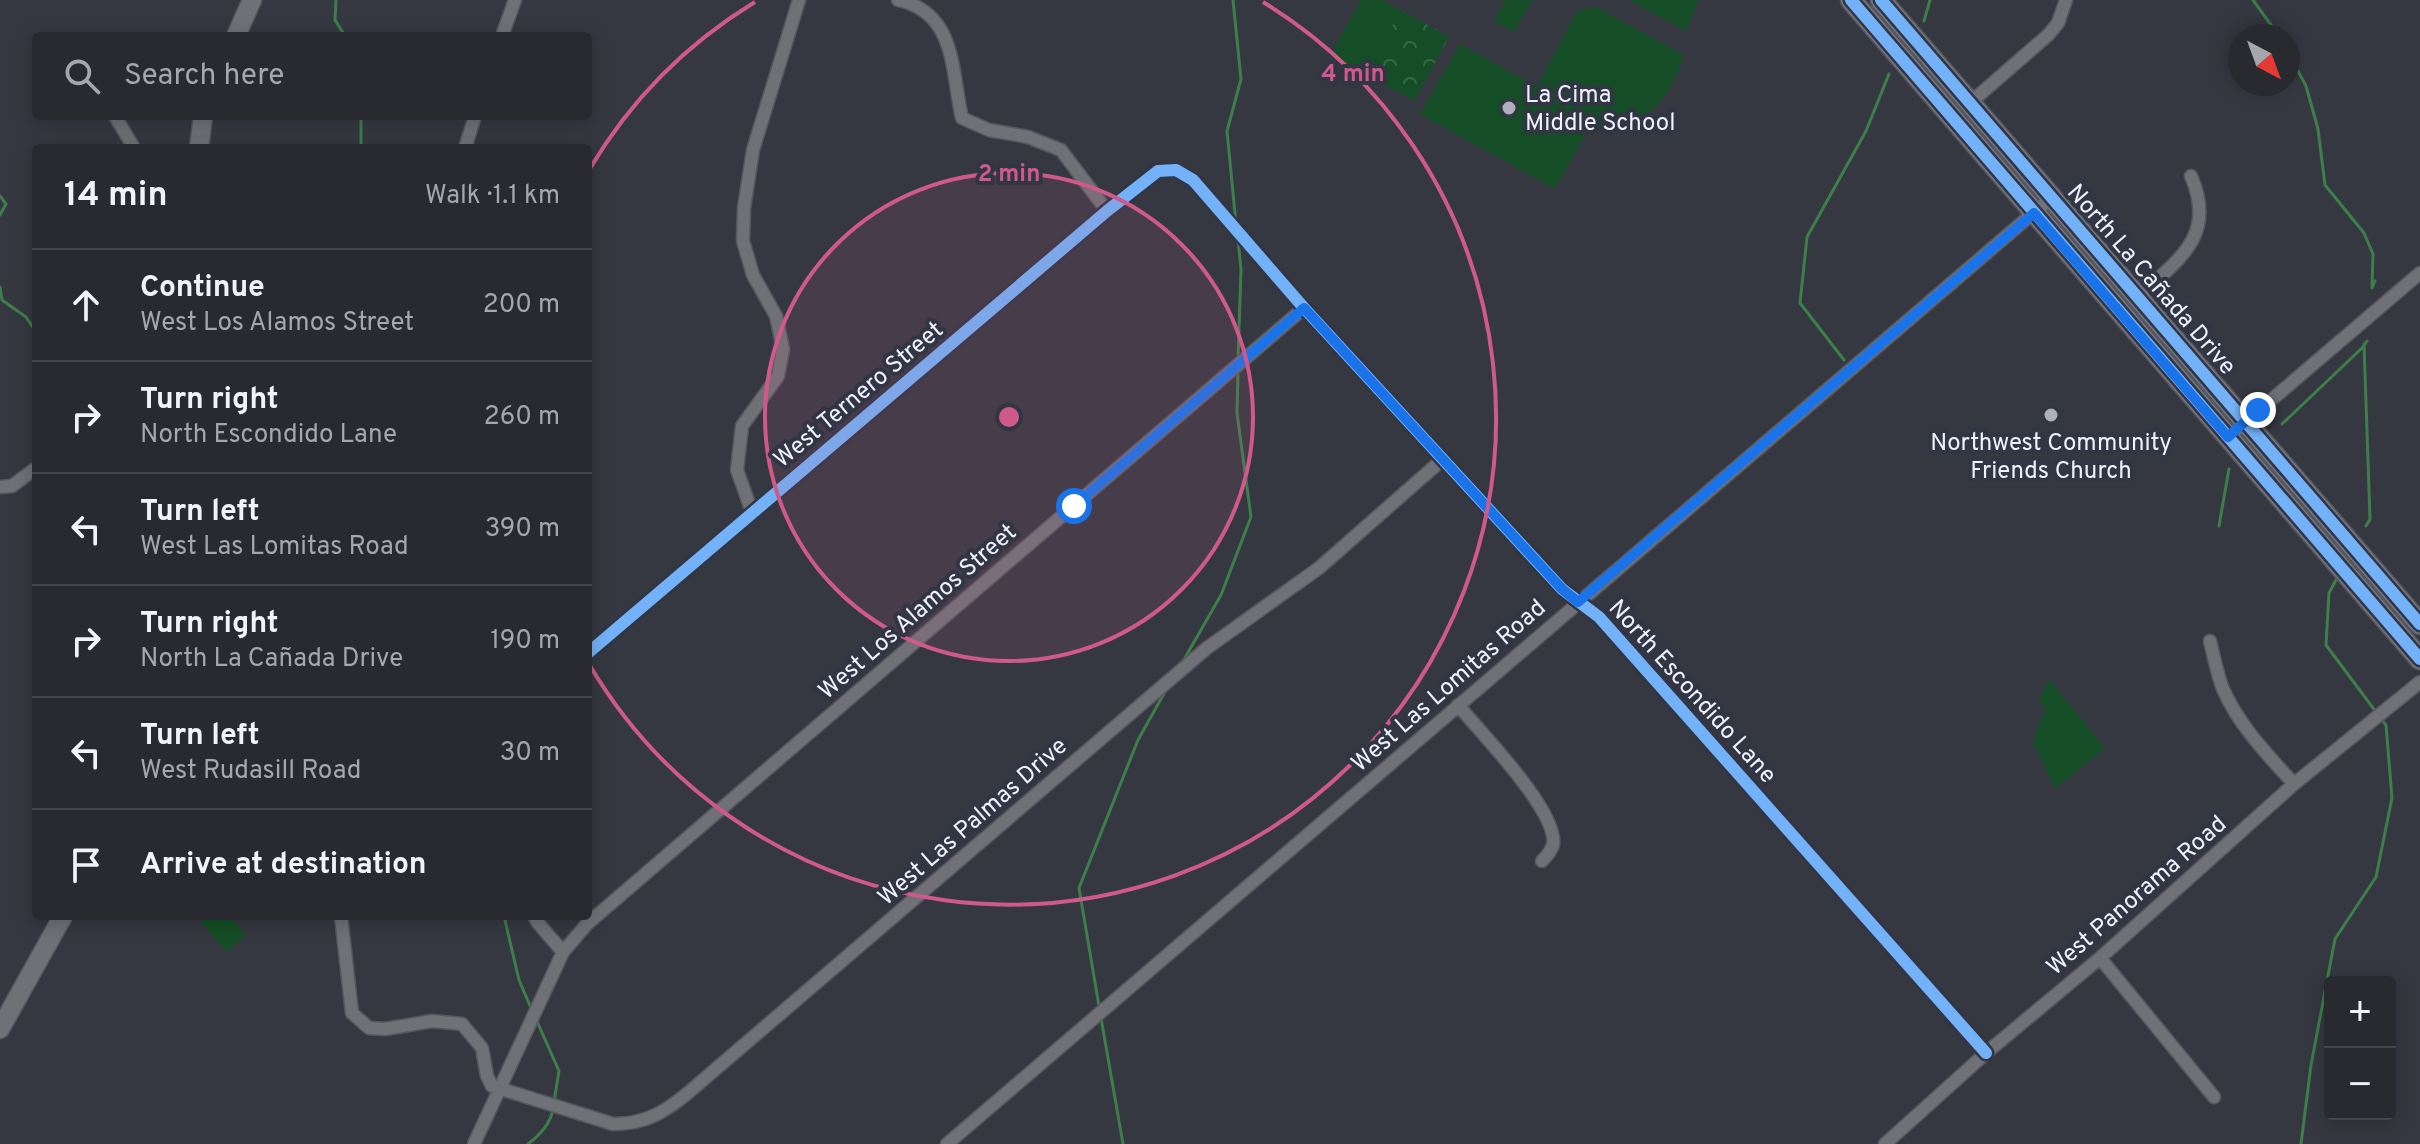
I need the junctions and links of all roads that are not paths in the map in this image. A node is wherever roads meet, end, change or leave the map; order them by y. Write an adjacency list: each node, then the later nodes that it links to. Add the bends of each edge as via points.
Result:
1 (252, 0): 8 (street)
2 (515, 0): 9 (street)
3 (799, 0): 30 (street, via 753,150 744,208 743,241 753,275 776,316 783,349 778,376 742,426 737,470)
4 (898, 0): 20 (street, via 932,15 945,34 962,118 1061,150)
5 (1851, 0): 21 (main road, North La Cañada Drive)
6 (1881, 0): 10 (main road, North La Cañada Drive)
7 (2066, 0): 10 (street, via 2048,35)
8 (238, 32)
9 (503, 32)
10 (1970, 103): 19 (main road, North La Cañada Drive)
11 (117, 120): 14 (street)
12 (202, 120): 15 (street)
13 (474, 120): 16 (street)
14 (132, 144)
15 (200, 144)
16 (466, 144)
17 (1158, 171): 20 (street, West Ternero Street); 24 (street, North Escondido Lane, via 1176,170 1193,180)
18 (2191, 176): 23 (street, via 2201,207 2193,240)
19 (2052, 197): 21 (street, West Las Lomitas Road); 23 (main road, North La Cañada Drive)
20 (1107, 211): 30 (street, West Ternero Street)
21 (2034, 213): 26 (main road, North La Cañada Drive); 31 (street, West Las Lomitas Road)
22 (2420, 273): 25 (street)
23 (2138, 297): 25 (main road, North La Cañada Drive)
24 (1304, 308): 27 (street, North Escondido Lane); 44 (street, West Los Alamos Street)
25 (2245, 422): 26 (street); 32 (main road, North La Cañada Drive)
26 (2228, 437): 35 (main road, North La Cañada Drive)
27 (1443, 459): 31 (street, North Escondido Lane); 49 (street, West Las Palmas Drive, via 1319,568 1207,648 665,1112 631,1124 613,1124)
28 (32, 471): 29 (street, via 12,486)
29 (0, 487)
30 (752, 512): 34 (street, West Ternero Street)
31 (1578, 602): 37 (street, West Las Lomitas Road); 48 (street, North Escondido Lane, via 1599,617)
32 (2420, 624)
33 (2210, 641): 38 (street, via 2234,710)
34 (592, 650)
35 (2420, 659)
36 (2420, 682): 38 (street, West Panorama Road)
37 (1458, 705): 39 (street, via 1535,797 1552,831 1553,846); 52 (street, West Las Lomitas Road)
38 (2294, 784): 46 (street, West Panorama Road)
39 (1542, 861)
40 (61, 920): 47 (street)
41 (341, 920): 49 (street, via 352,1013 369,1028 432,1021 462,1024 482,1048 488,1081)
42 (537, 920): 45 (street)
43 (592, 920): 45 (street, West Los Alamos Street)
44 (592, 920)
45 (563, 952): 49 (street)
46 (2100, 958): 48 (street, West Panorama Road); 50 (street)
47 (0, 1029)
48 (1986, 1053): 53 (street, West Panorama Road)
49 (500, 1091): 51 (street)
50 (2214, 1097)
51 (474, 1144)
52 (947, 1144)
53 (1885, 1144)

